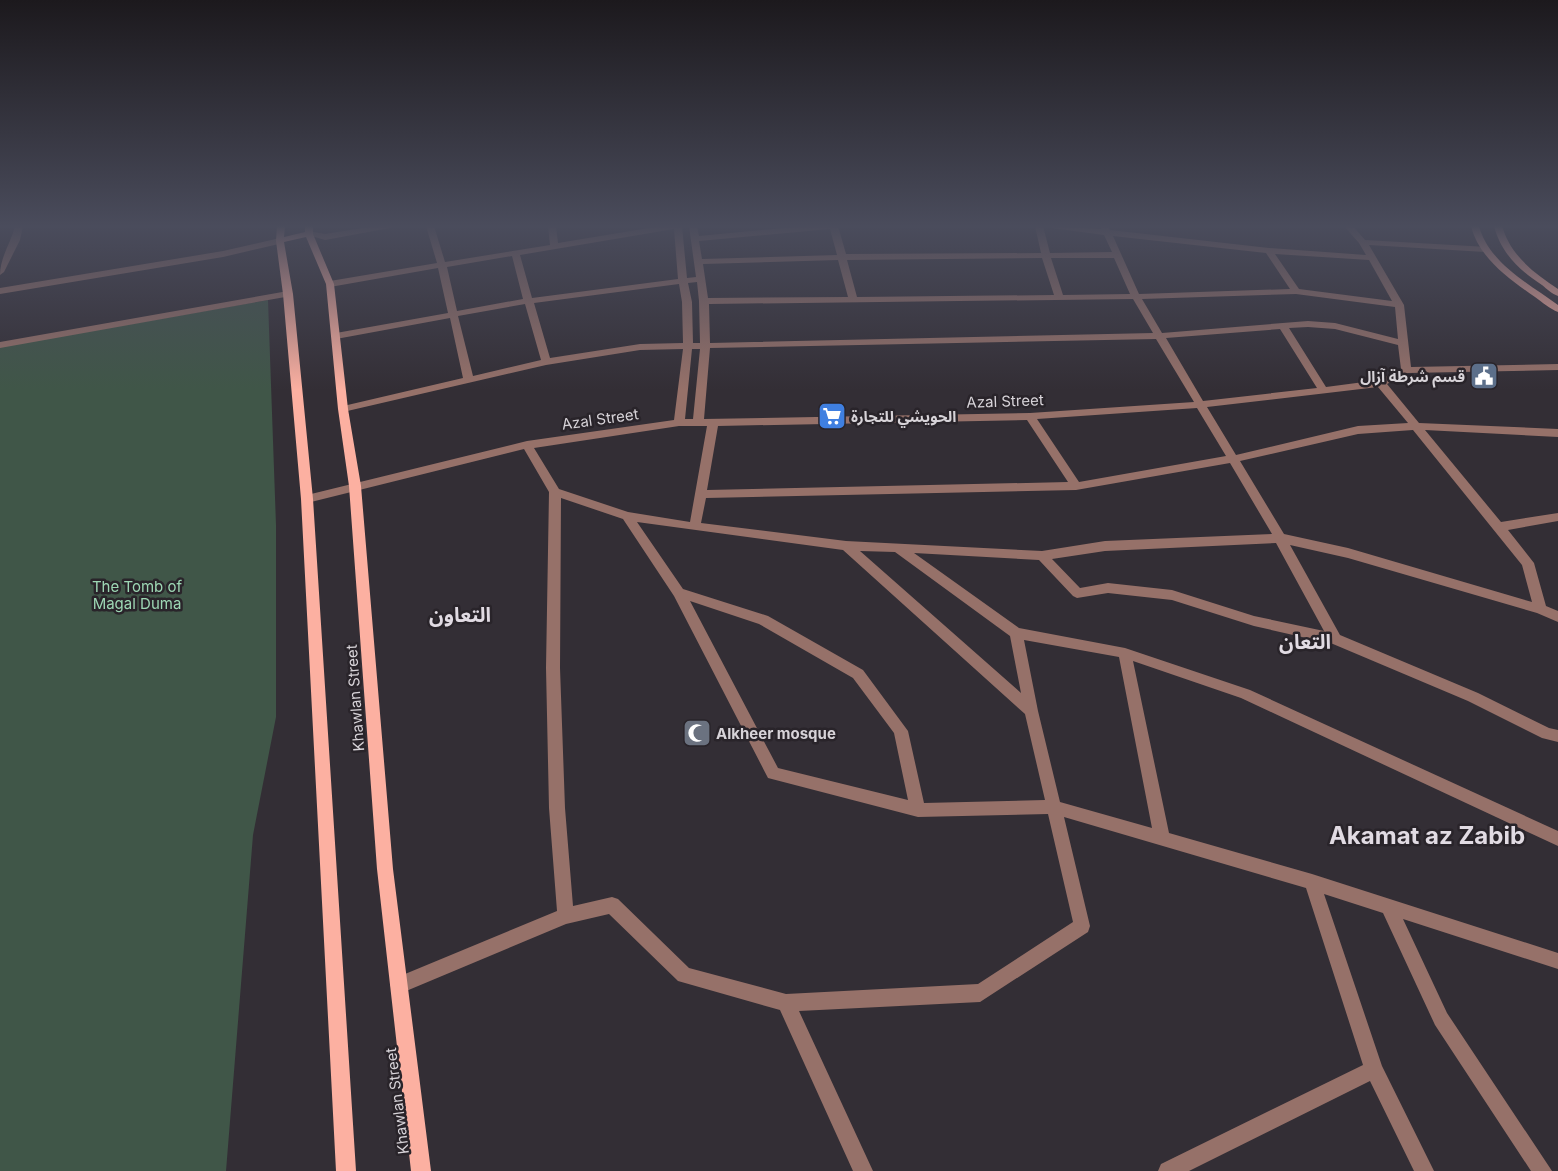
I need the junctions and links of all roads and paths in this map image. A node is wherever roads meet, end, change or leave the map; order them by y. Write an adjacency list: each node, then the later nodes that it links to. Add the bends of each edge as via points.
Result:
1 (683, 280): 35 (street, via 688,302)
2 (58, 281): 18 (street)
3 (286, 281): 21 (main road)
4 (329, 281): 17 (main road, Khawlan Street)
5 (351, 281): 17 (street)
6 (445, 281): 29 (street)
7 (522, 281): 25 (street)
8 (678, 281): 25 (street)
9 (699, 281): 26 (street)
10 (849, 281): 24 (street)
11 (1054, 281): 22 (street)
12 (1129, 281): 23 (street)
13 (1289, 281): 19 (street)
14 (1386, 281): 27 (street)
15 (1520, 281): 28 (main road)
16 (1541, 281): 20 (main road)
17 (330, 284): 31 (main road, Khawlan Street)
18 (0, 290)
19 (1296, 291): 23 (street); 27 (street)
20 (1558, 293)
21 (288, 294): 34 (street); 57 (main road)
22 (1059, 296): 23 (street); 24 (street)
23 (1136, 297): 32 (street)
24 (853, 299): 26 (street)
25 (527, 301): 29 (street); 37 (street)
26 (704, 301): 36 (street)
27 (1399, 305): 33 (street)
28 (1558, 309)
29 (453, 314): 31 (street); 40 (street)
30 (1284, 326): 32 (street); 33 (street, via 1335,326); 42 (street)
31 (336, 336): 44 (main road, Khawlan Street)
32 (1159, 336): 36 (street); 43 (street)
33 (1403, 343): 39 (street)
34 (0, 345)
35 (688, 345): 36 (street); 37 (street, via 640,347); 47 (street)
36 (705, 347): 46 (street)
37 (546, 362): 40 (street)
38 (1558, 367): 39 (street, Azal Street)
39 (1406, 370): 41 (street, Azal Street)
40 (469, 381): 44 (street)
41 (1381, 383): 42 (street, Azal Street); 49 (street)
42 (1324, 391): 43 (street, Azal Street)
43 (1199, 405): 45 (street, Azal Street); 52 (street)
44 (343, 409): 53 (main road, Khawlan Street)
45 (1030, 416): 48 (street, Azal Street); 54 (street)
46 (698, 422): 47 (street, Azal Street); 48 (street, Azal Street)
47 (679, 423): 51 (street, Azal Street)
48 (714, 423): 56 (street)
49 (1418, 426): 50 (street); 52 (street, via 1358,430); 61 (street)
50 (1558, 433)
51 (527, 444): 53 (street, Azal Street); 55 (street)
52 (1234, 460): 54 (street); 62 (street)
53 (355, 486): 57 (street, Azal Street); 82 (main road, Khawlan Street, via 385,869)
54 (1076, 486): 56 (street)
55 (555, 492): 58 (street); 80 (street, via 553,668 557,808)
56 (701, 494): 60 (street)
57 (307, 498): 85 (main road)
58 (627, 516): 60 (street); 66 (street)
59 (1558, 518): 61 (street)
60 (695, 527): 63 (street)
61 (1499, 527): 67 (street, via 1528,563)
62 (1280, 538): 65 (street, via 1105,546); 67 (street); 70 (street)
63 (846, 546): 64 (street); 72 (street)
64 (898, 548): 65 (street); 69 (street)
65 (1042, 556): 70 (street, via 1077,593 1108,588 1172,595 1254,621)
66 (679, 593): 75 (street, via 763,620 858,674 901,731); 75 (street, via 773,773)
67 (1540, 609): 68 (street)
68 (1558, 617)
69 (1016, 633): 71 (street); 72 (street)
70 (1335, 640): 73 (street, via 1473,697 1546,734)
71 (1125, 652): 76 (street); 77 (street, via 1245,694)
72 (1031, 711): 74 (street)
73 (1558, 736)
74 (1054, 807): 75 (street); 76 (street); 83 (street, via 1082,926 980,993)
75 (918, 810)
76 (1162, 838): 78 (street)
77 (1558, 839)
78 (1312, 882): 79 (street); 84 (street)
79 (1389, 906): 81 (street); 90 (street, via 1441,1019)
80 (566, 916): 82 (street); 83 (street, via 612,905 684,975)
81 (1557, 962)
82 (399, 985): 86 (main road, Khawlan Street)
83 (786, 1003): 87 (street)
84 (1374, 1069): 88 (street); 89 (street)
85 (346, 1171)
86 (421, 1171)
87 (863, 1171)
88 (1168, 1171)
89 (1424, 1171)
90 (1542, 1171)

